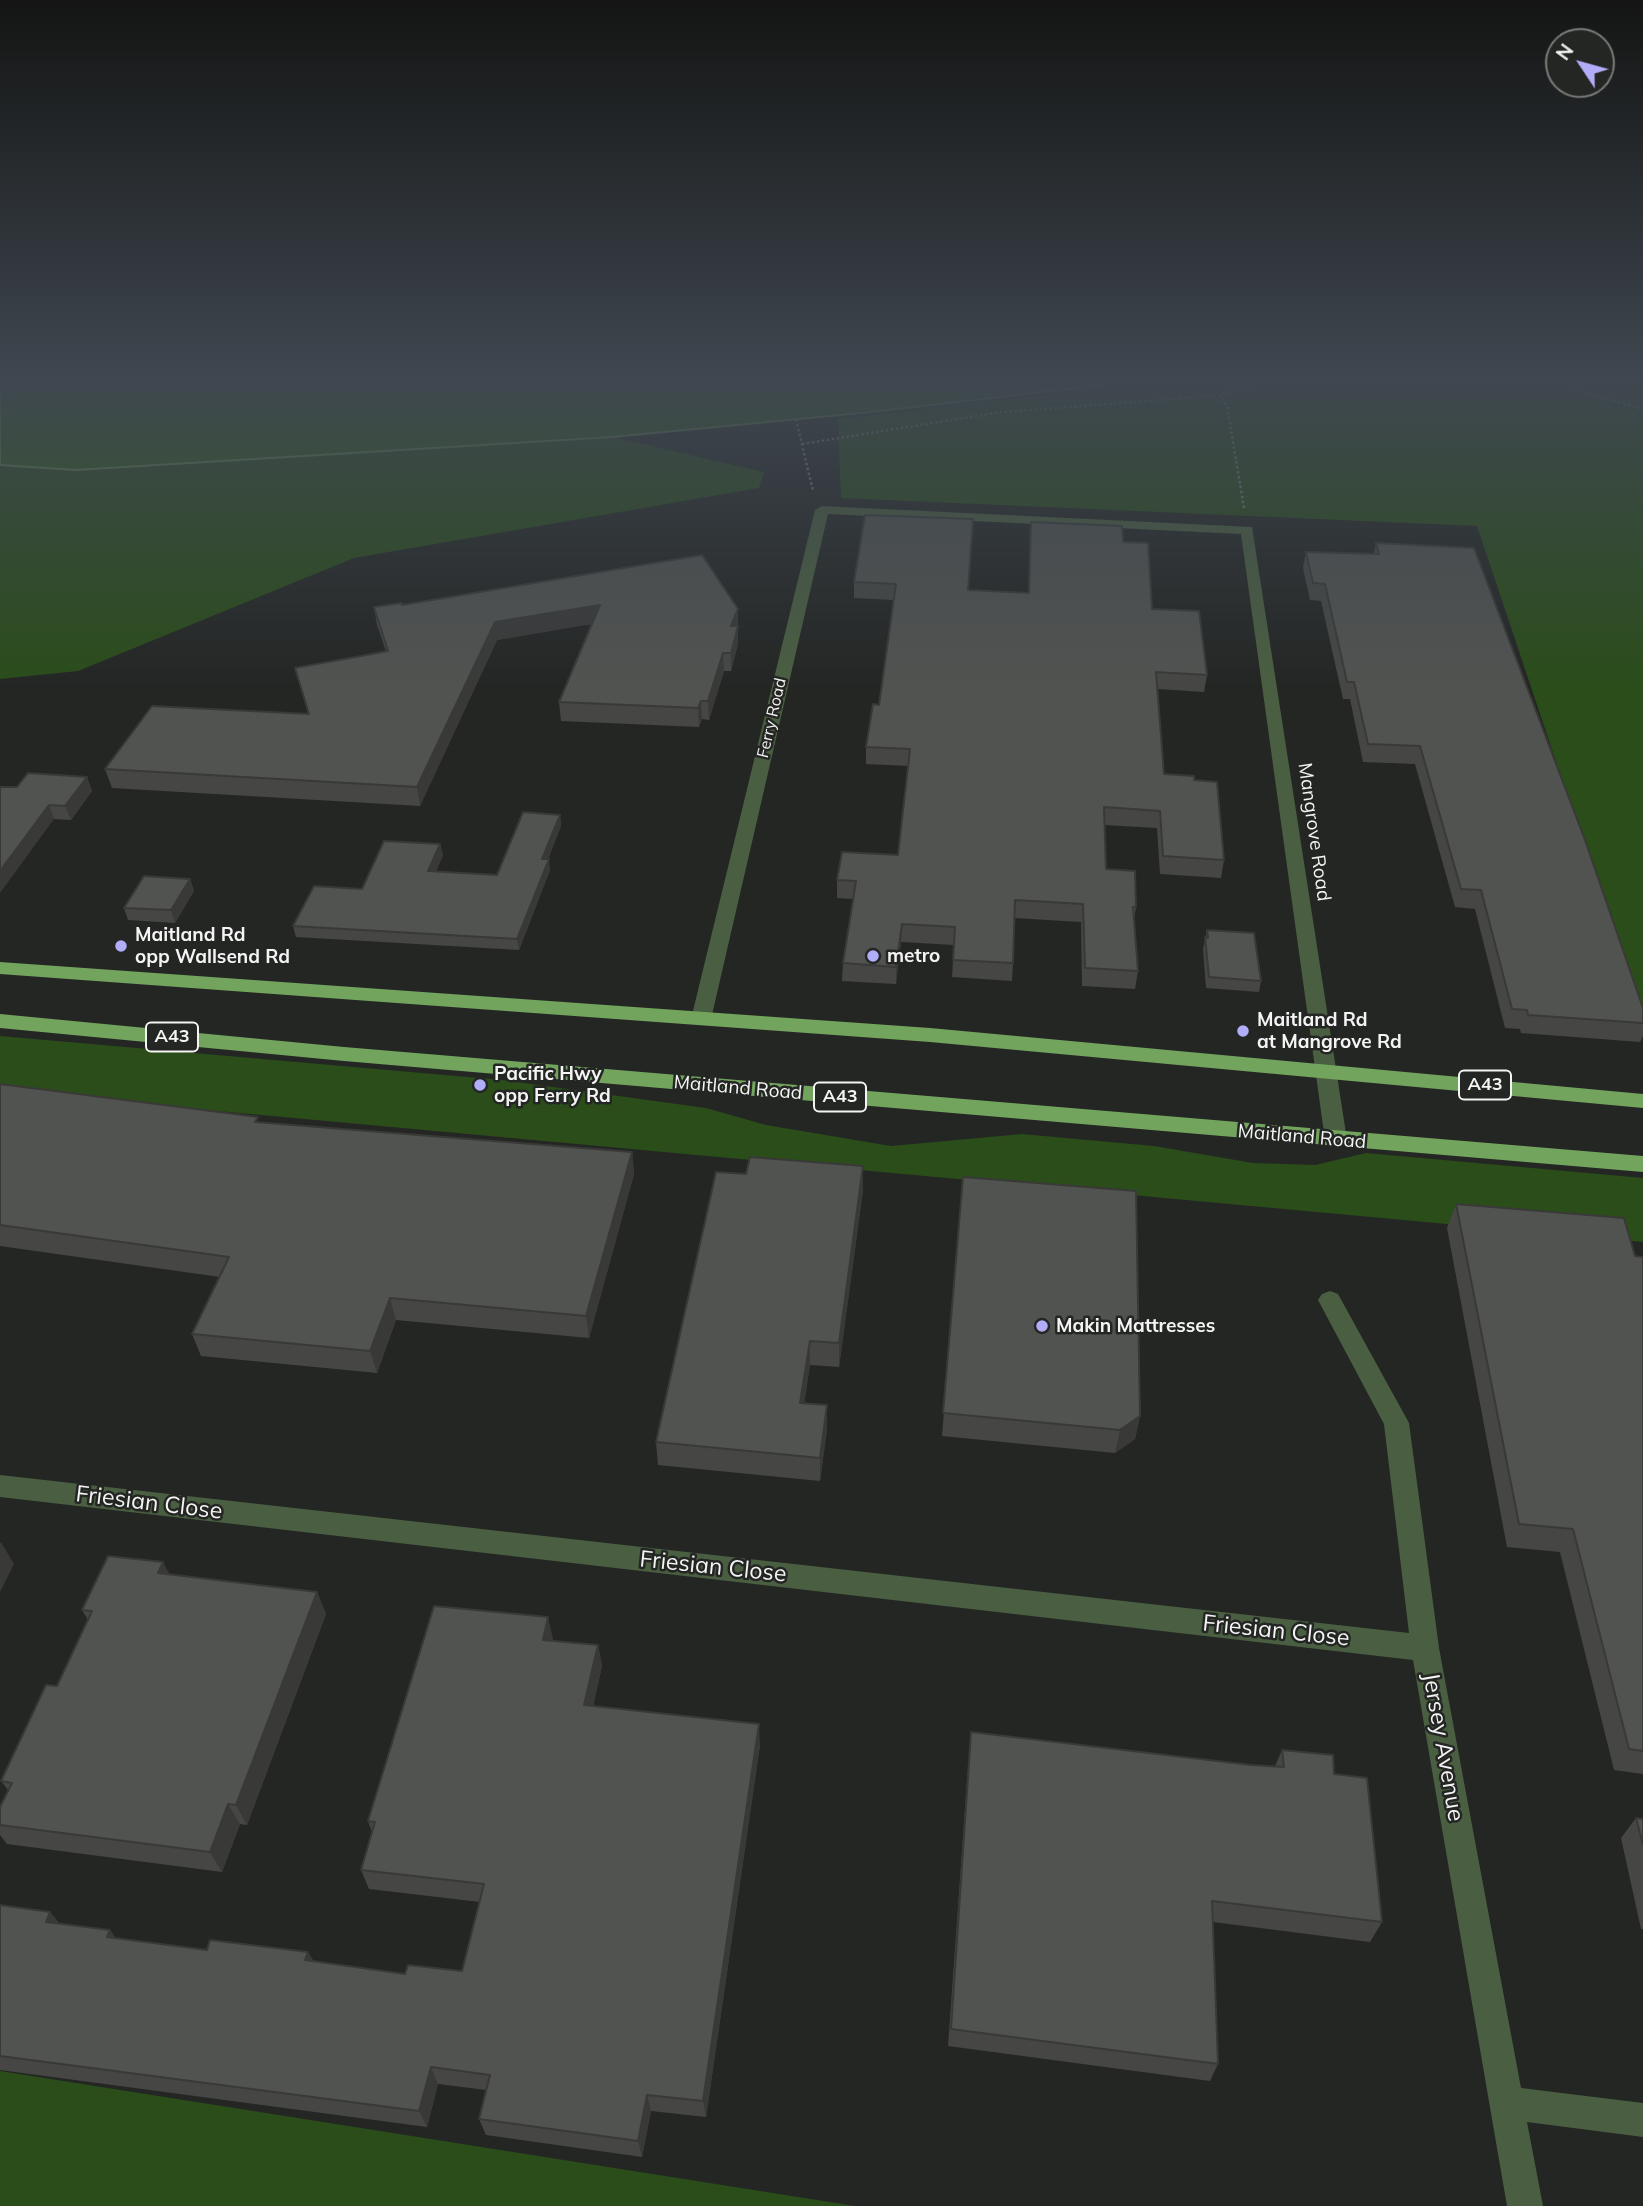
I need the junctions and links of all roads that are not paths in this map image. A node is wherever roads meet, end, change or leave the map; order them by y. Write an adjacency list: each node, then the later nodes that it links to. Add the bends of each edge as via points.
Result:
1 (1247, 530): 3 (street, Ferry Road, via 822,510); 5 (street, Mangrove Road)
2 (0, 968): 3 (highway, A43)
3 (701, 1019): 5 (highway, A43)
4 (0, 1021): 7 (highway, Maitland Road / A43)
5 (1328, 1070): 6 (highway, A43); 7 (street, Mangrove Road)
6 (1643, 1101)
7 (1336, 1140): 8 (highway, Maitland Road / A43)
8 (1643, 1164)
9 (1330, 1300): 11 (street, Jersey Avenue, via 1396,1423)
10 (0, 1486): 11 (street, Friesian Close)
11 (1425, 1648): 12 (street, Jersey Avenue)
12 (1508, 2103): 13 (street); 14 (street, Jersey Avenue)
13 (1643, 2120)
14 (1525, 2206)

